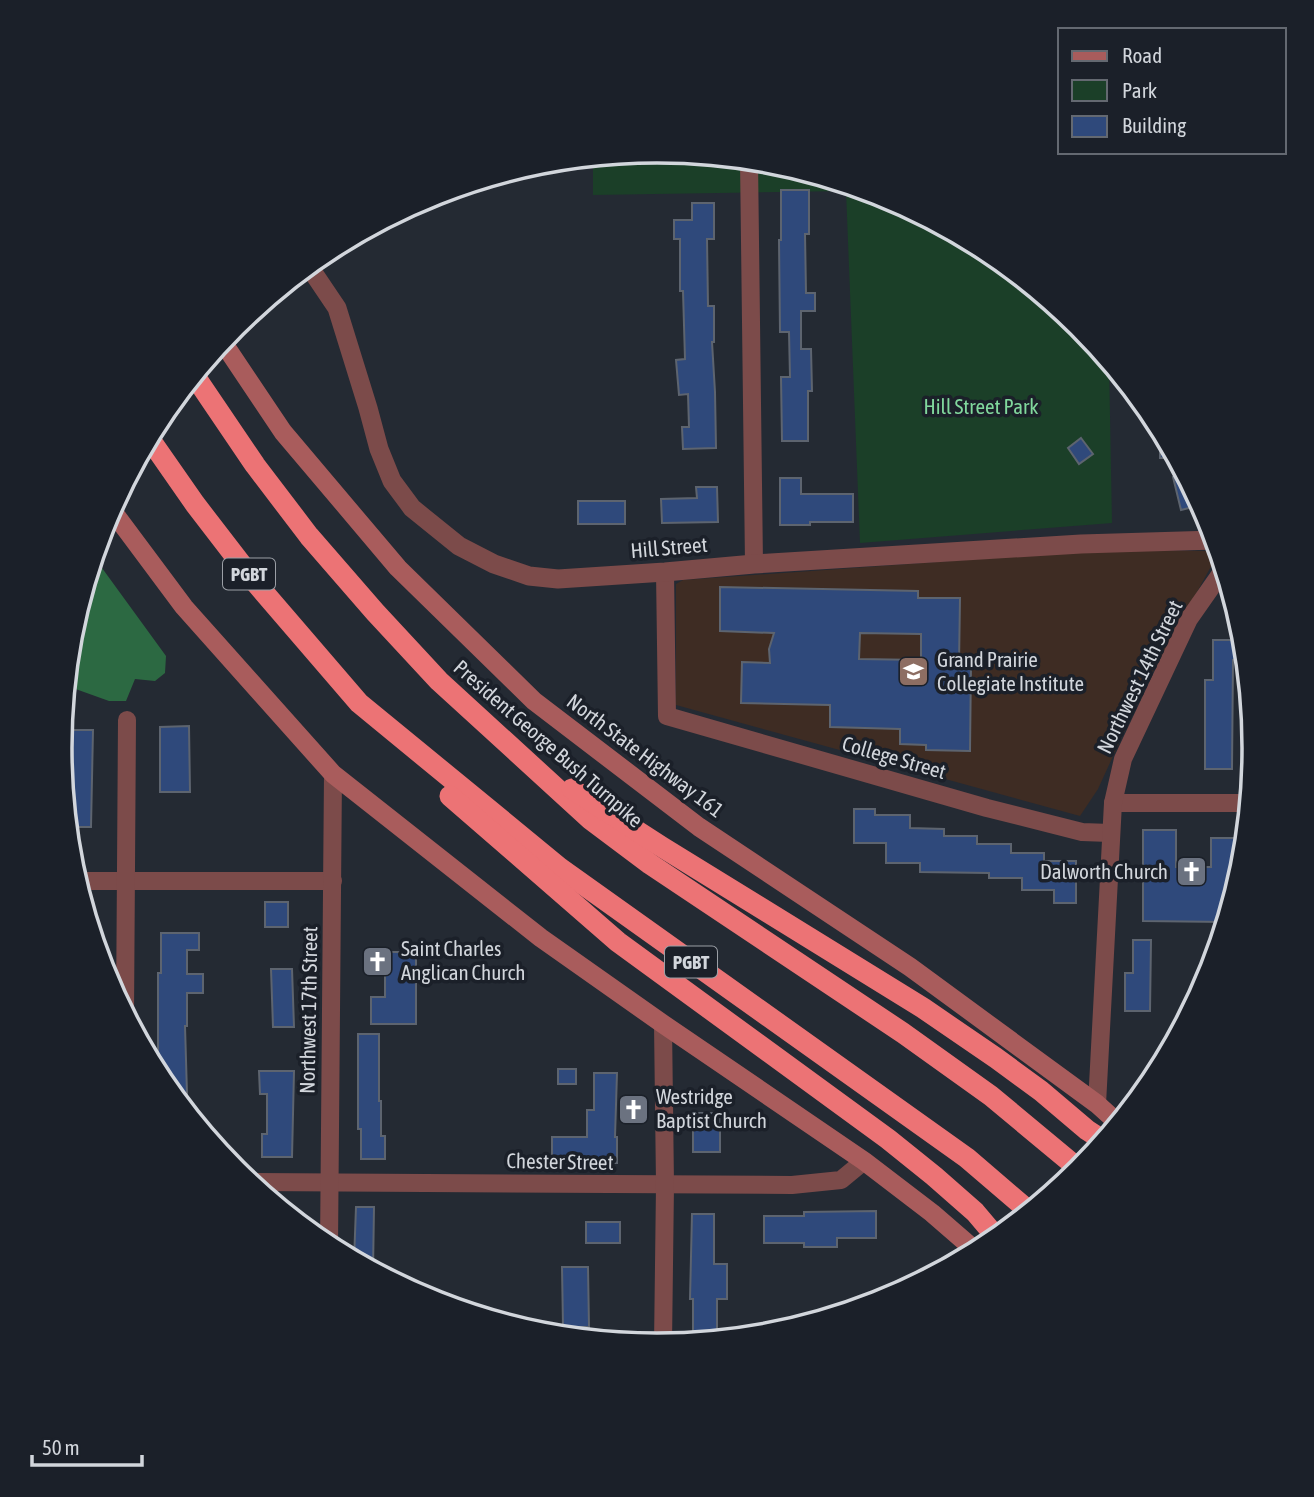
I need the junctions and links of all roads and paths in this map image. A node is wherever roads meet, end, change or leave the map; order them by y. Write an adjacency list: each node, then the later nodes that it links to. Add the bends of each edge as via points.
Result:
1 (749, 171): 8 (street)
2 (314, 274): 9 (street, Hill Street, via 337,308 391,480 412,508 459,546 529,576 558,579)
3 (228, 351): 23 (main road, North State Highway 161, via 283,432 398,568 534,701 699,827 910,967)
4 (200, 384): 13 (highway, President George Bush Turnpike / PGBT, via 309,536 439,681)
5 (155, 447): 11 (highway, PGBT, via 255,582)
6 (119, 519): 14 (main road, via 184,607)
7 (1204, 540): 8 (street, Hill Street)
8 (754, 564): 9 (street, Hill Street)
9 (665, 572): 17 (street, College Street, via 667,716 987,808 1082,832)
10 (1217, 579): 15 (street, Northwest 14th Street, via 1189,620 1123,759)
11 (359, 703): 31 (highway, PGBT, via 560,868 967,1158); 32 (highway, via 402,754 618,942 888,1139)
12 (127, 720): 20 (street)
13 (519, 755): 25 (highway, via 923,1008); 27 (highway, President George Bush Turnpike / PGBT, via 590,819 650,864 992,1096)
14 (333, 774): 19 (street, Northwest 17th Street); 22 (main road, via 541,938)
15 (1113, 803): 16 (street); 17 (street, Northwest 14th Street)
16 (1239, 803)
17 (1110, 833): 23 (street, Northwest 14th Street)
18 (87, 881): 20 (street)
19 (333, 881): 20 (street); 29 (street, Northwest 17th Street)
20 (126, 882): 21 (street)
21 (125, 992)
22 (663, 1024): 26 (main road); 30 (street)
23 (1097, 1104): 24 (main road, North State Highway 161)
24 (1111, 1117)
25 (1096, 1136)
26 (864, 1161): 30 (street, Chester Street, via 841,1180 792,1185); 34 (main road)
27 (1071, 1162)
28 (264, 1182): 29 (street, Chester Street)
29 (330, 1182): 30 (street, Chester Street); 33 (street, Northwest 17th Street)
30 (665, 1185): 35 (street)
31 (1022, 1205)
32 (990, 1229)
33 (329, 1233)
34 (968, 1244)
35 (663, 1334)

